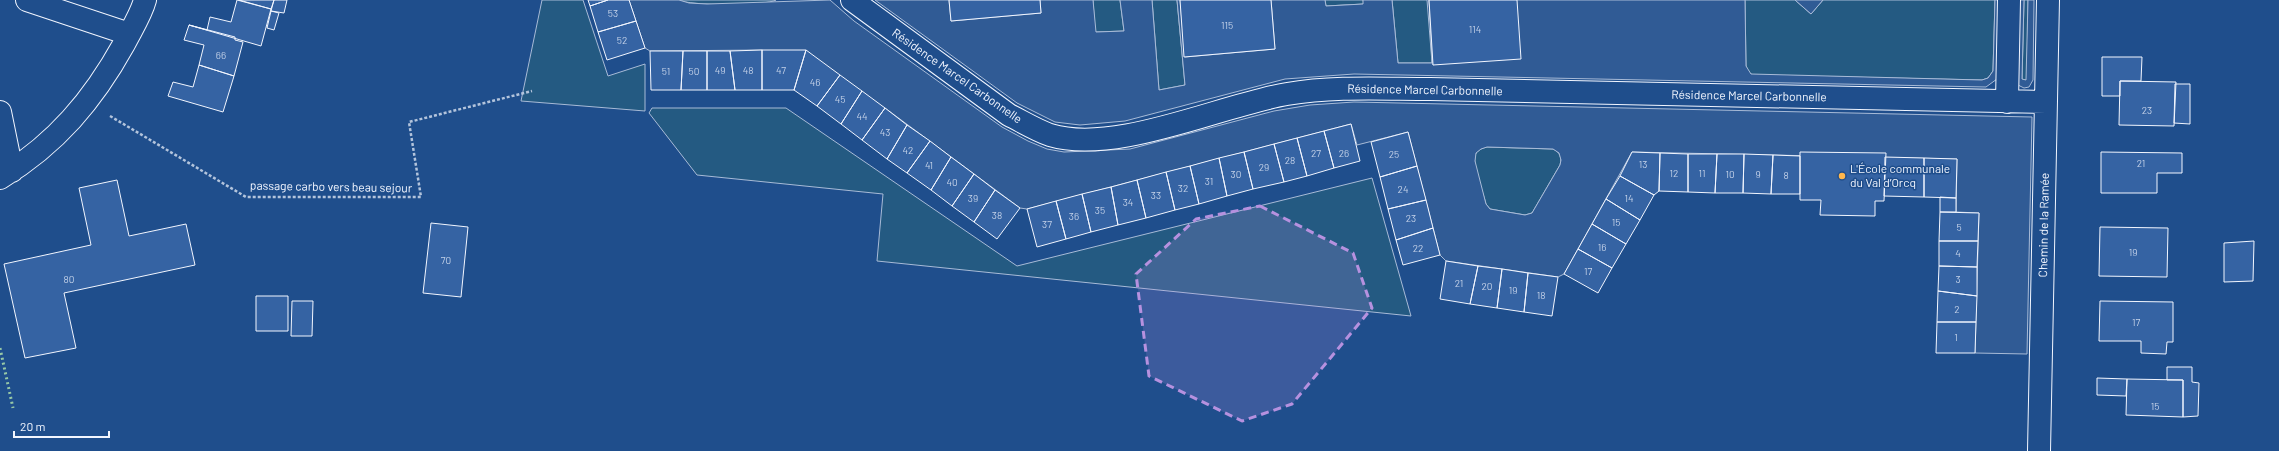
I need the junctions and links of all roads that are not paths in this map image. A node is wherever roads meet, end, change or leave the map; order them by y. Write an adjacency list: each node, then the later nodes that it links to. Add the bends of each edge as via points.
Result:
1 (26, 0): 6 (street)
2 (145, 0): 6 (street)
3 (852, 0): 7 (street, Résidence Marcel Carbonnelle, via 1010,115 1034,128 1066,138 1128,136 1271,97 1332,89)
4 (2009, 0): 7 (street)
5 (2048, 0): 8 (street, Chemin de la Ramée)
6 (129, 34): 10 (street, via 105,78 70,123)
7 (2007, 102): 8 (street, Résidence Marcel Carbonnelle)
8 (2040, 102): 11 (street, Chemin de la Ramée)
9 (0, 112): 10 (street)
10 (6, 175)
11 (2039, 451)

